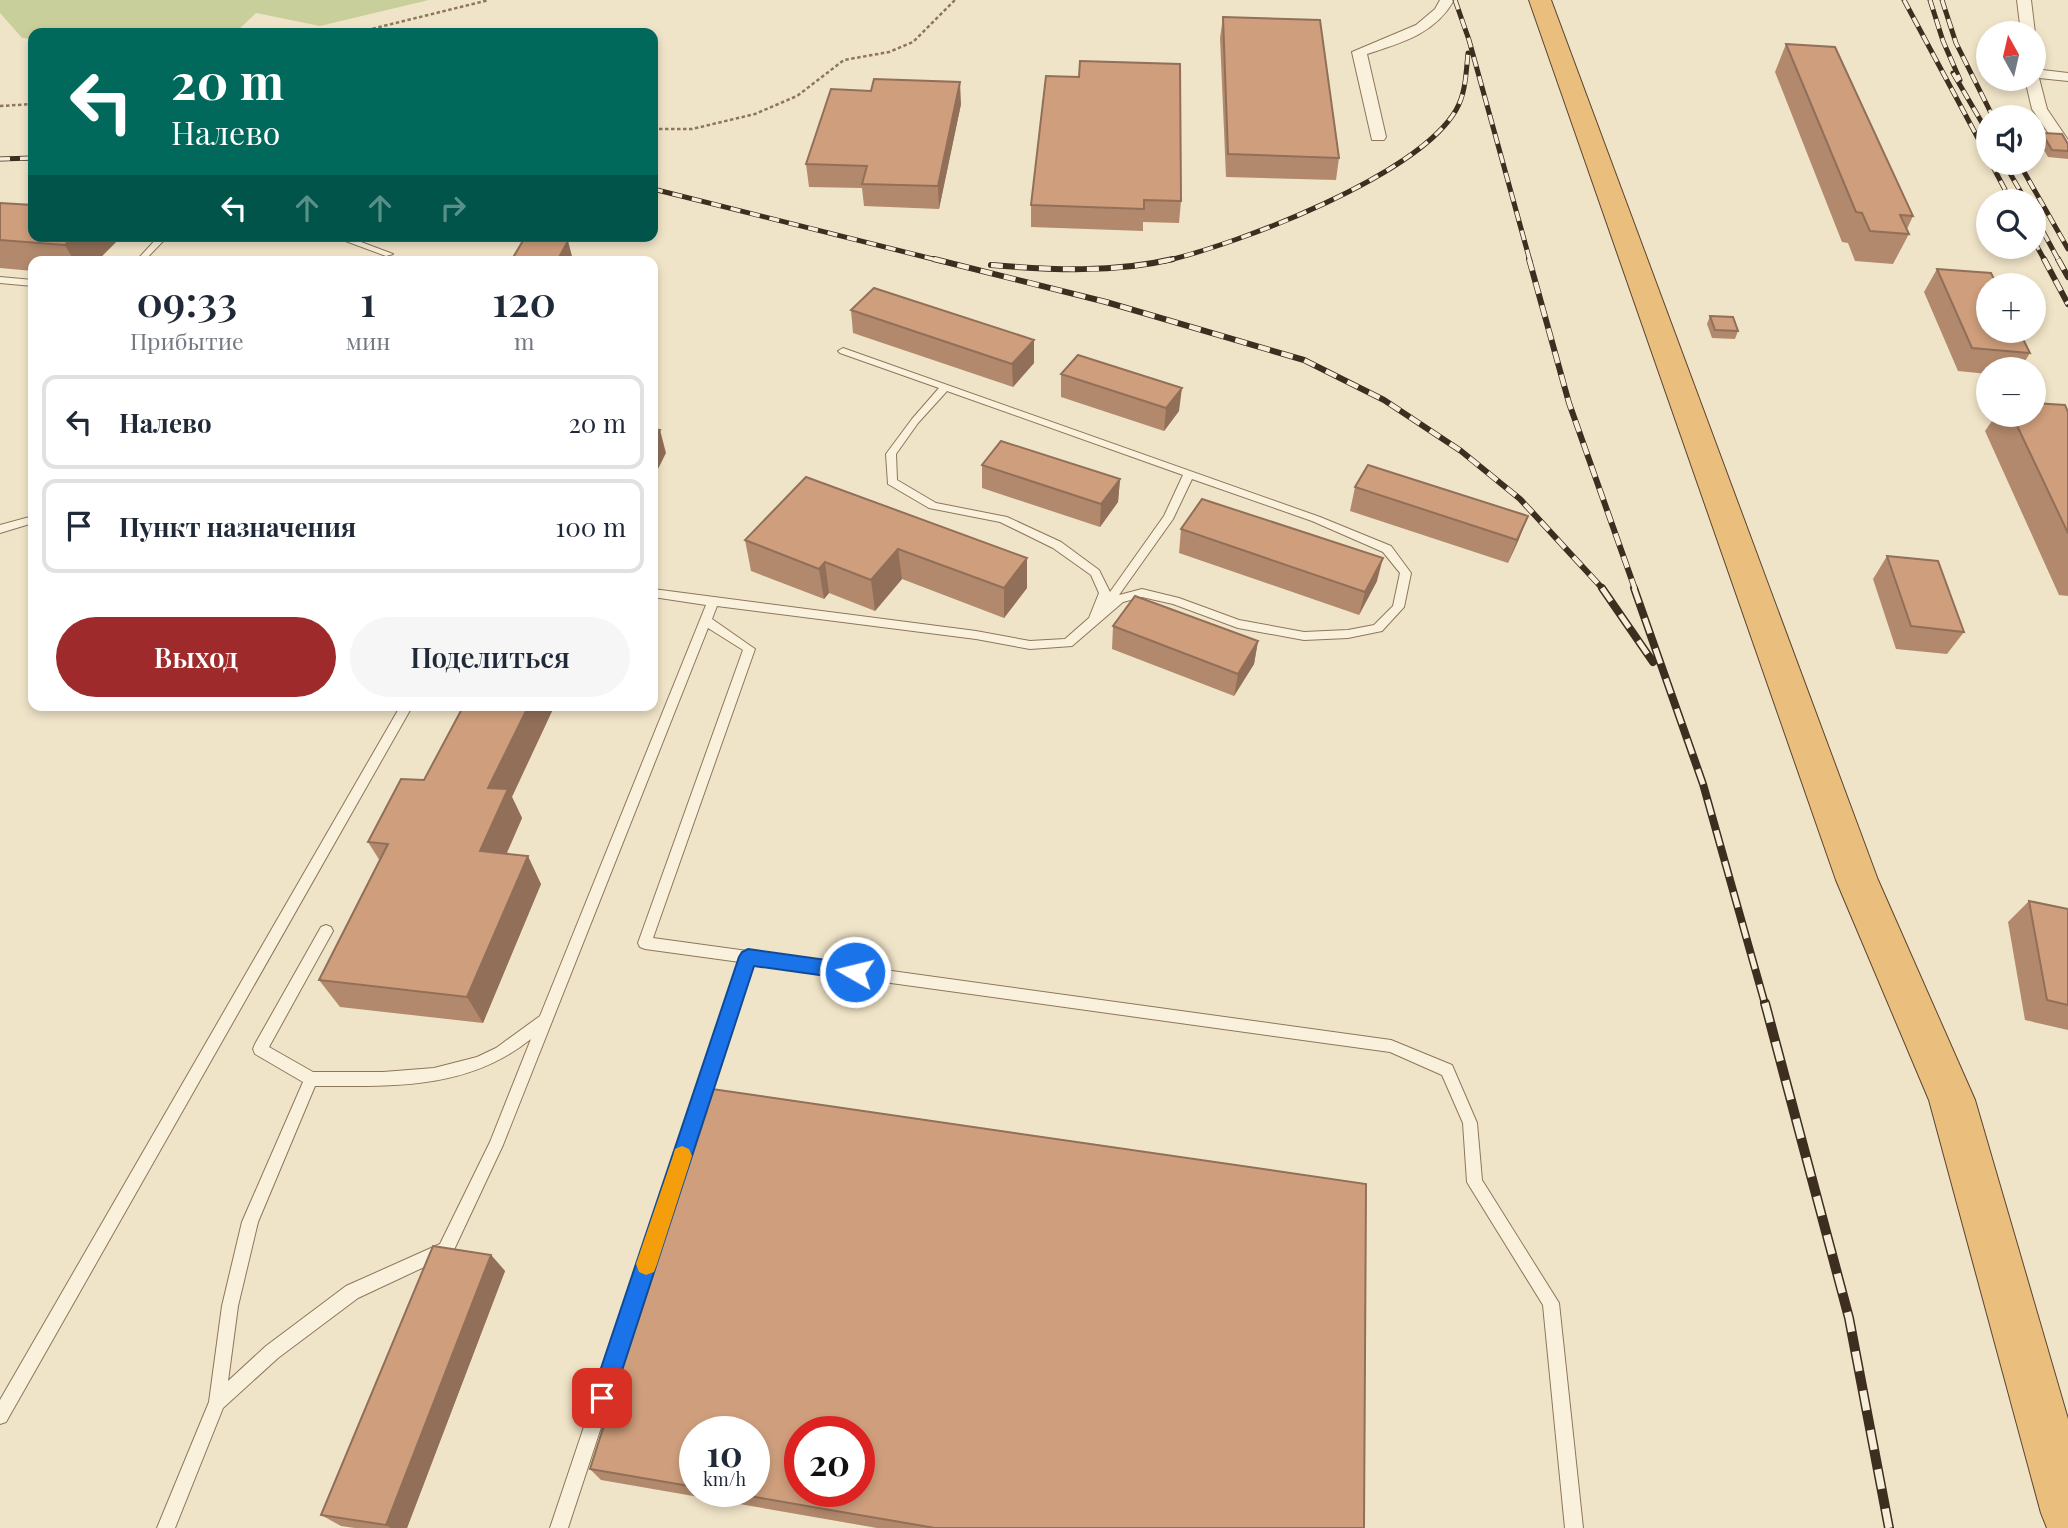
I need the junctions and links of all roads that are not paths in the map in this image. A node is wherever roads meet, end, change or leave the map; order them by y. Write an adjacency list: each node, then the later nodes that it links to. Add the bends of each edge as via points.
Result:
1 (1447, 0): 8 (street, via 1432,20 1359,52)
2 (1540, 0): 32 (highway, via 1857,880 1952,1100)
3 (2025, 0): 4 (street)
4 (2027, 21)
5 (2046, 74): 6 (street)
6 (2068, 77)
7 (2033, 91): 9 (street, via 2042,117)
8 (1378, 137)
9 (2068, 150)
10 (158, 242): 13 (lane)
11 (354, 242): 12 (lane)
12 (389, 254)
13 (144, 256)
14 (0, 280): 15 (lane)
15 (28, 283)
16 (843, 351): 17 (lane)
17 (945, 387): 18 (lane); 24 (lane, via 891,454 892,482 933,506 1003,519 1056,545 1095,573 1105,593)
18 (1189, 474): 24 (lane, via 1169,517); 24 (lane, via 1387,549 1406,573 1398,607 1378,628 1304,636 1238,624 1142,593 1119,599)
19 (28, 521): 20 (lane)
20 (0, 529)
21 (658, 594): 22 (lane)
22 (713, 603): 23 (lane); 24 (lane, via 1030,645 1068,643)
23 (706, 621): 27 (lane, via 749,649 645,943); 28 (lane)
24 (1094, 621)
25 (404, 711): 31 (lane)
26 (326, 931): 29 (lane, via 260,1049)
27 (748, 957): 34 (lane); 35 (lane, via 1391,1046 1447,1070 1470,1123 1475,1182 1551,1303)
28 (546, 1020): 29 (lane, via 500,1054 446,1073); 30 (lane, via 496,1145 446,1249 352,1292 272,1352)
29 (311, 1079): 30 (lane, via 250,1222 230,1306)
30 (217, 1402): 33 (lane)
31 (0, 1416)
32 (2068, 1513)
33 (166, 1528)
34 (559, 1528)
35 (1574, 1528)

